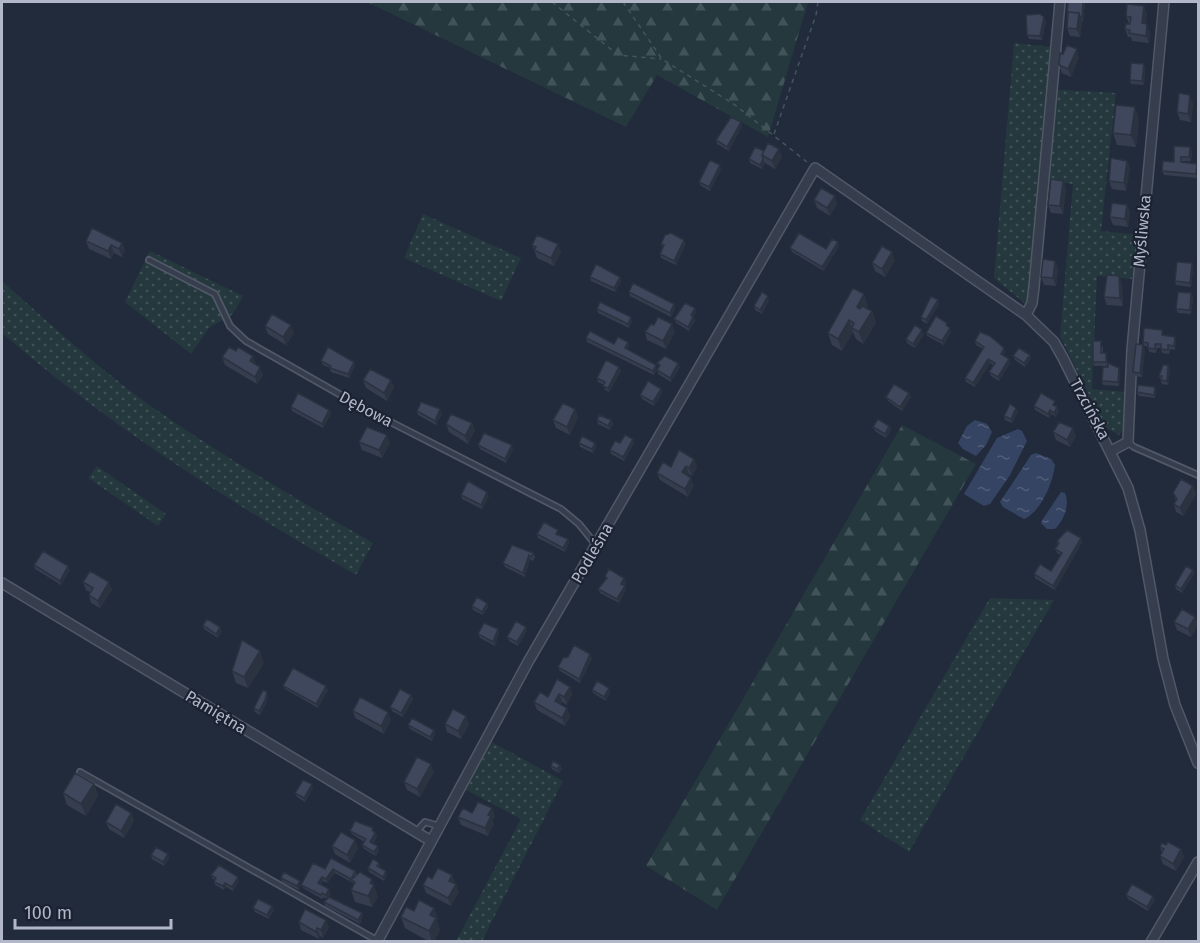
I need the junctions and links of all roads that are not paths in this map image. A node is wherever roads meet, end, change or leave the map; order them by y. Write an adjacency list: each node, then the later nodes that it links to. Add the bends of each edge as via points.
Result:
1 (1060, 2): 5 (street, via 1034,287)
2 (1164, 2): 6 (street, Myśliwska, via 1132,350)
3 (815, 168): 5 (street, Trzcińska); 9 (street, Podleśna)
4 (149, 260): 9 (lane, Dębowa, via 215,294 230,326 246,341 369,411 561,509)
5 (1026, 315): 7 (street, Trzcińska, via 1054,342)
6 (1128, 442): 7 (street); 8 (lane)
7 (1112, 451): 11 (street, Trzcińska, via 1133,501 1175,705)
8 (1198, 475)
9 (596, 545): 13 (street, Podleśna)
10 (2, 583): 14 (street, Pamiętna)
11 (1198, 763)
12 (80, 772): 17 (lane)
13 (439, 826): 14 (lane, via 425,822); 15 (street, Podleśna)
14 (416, 832): 15 (street, Pamiętna)
15 (431, 841): 17 (street, Podleśna)
16 (1198, 862): 18 (street)
17 (378, 941)
18 (1151, 942)

